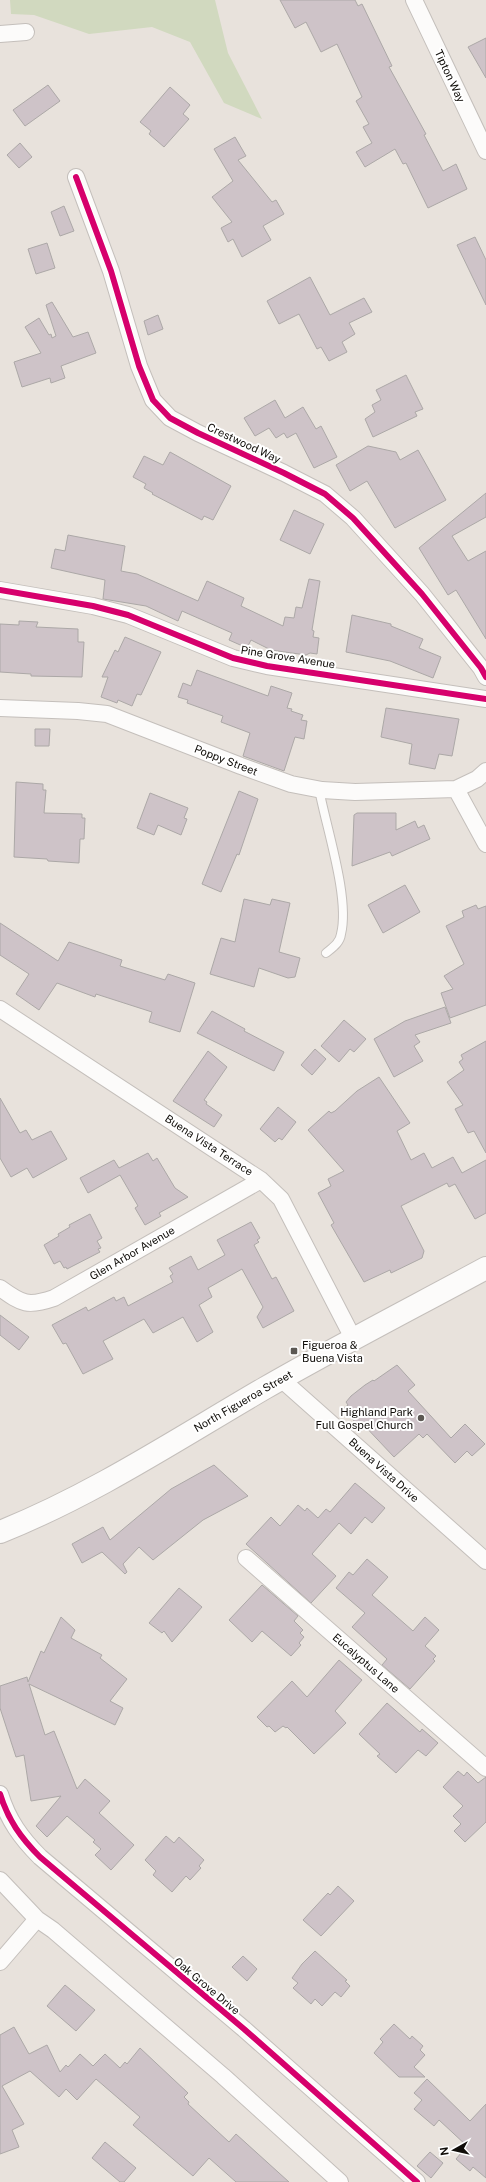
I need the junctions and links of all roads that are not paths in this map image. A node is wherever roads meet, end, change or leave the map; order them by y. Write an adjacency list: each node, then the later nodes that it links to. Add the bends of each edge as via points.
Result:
1 (414, 0): 4 (street, Tipton Way)
2 (26, 32): 3 (street)
3 (0, 34)
4 (486, 151)
5 (76, 176): 7 (street, Crestwood Way, via 111,271 139,366 152,400 177,422 284,472 330,498 353,518 422,594)
6 (0, 590): 8 (street, Pine Grove Avenue, via 93,606 128,616 233,658 260,664)
7 (486, 677)
8 (486, 698)
9 (0, 708): 11 (street, Poppy Street, via 107,714 291,784)
10 (486, 771): 12 (street, via 477,779)
11 (319, 789): 12 (street, Poppy Street, via 355,792); 14 (lane, via 341,899 339,942)
12 (456, 789): 13 (street)
13 (486, 844)
14 (326, 953)
15 (0, 1009): 16 (street, Buena Vista Terrace)
16 (261, 1180): 18 (street, Glen Arbor Avenue, via 54,1298 36,1304 17,1300); 19 (street, Buena Vista Terrace, via 280,1199)
17 (486, 1268): 19 (main road, North Figueroa Street)
18 (0, 1288)
19 (354, 1340): 20 (main road, North Figueroa Street)
20 (281, 1379): 21 (main road, North Figueroa Street, via 105,1481 30,1520); 23 (street, Buena Vista Drive)
21 (0, 1532)
22 (246, 1558): 24 (street, Eucalyptus Lane)
23 (486, 1561)
24 (486, 1768)
25 (0, 1794): 30 (street, Oak Grove Drive, via 6,1812 22,1838 40,1857 244,2029)
26 (0, 1880): 27 (street)
27 (37, 1919): 28 (street); 29 (street, via 54,1930)
28 (0, 1962)
29 (340, 2182)
30 (417, 2182)

